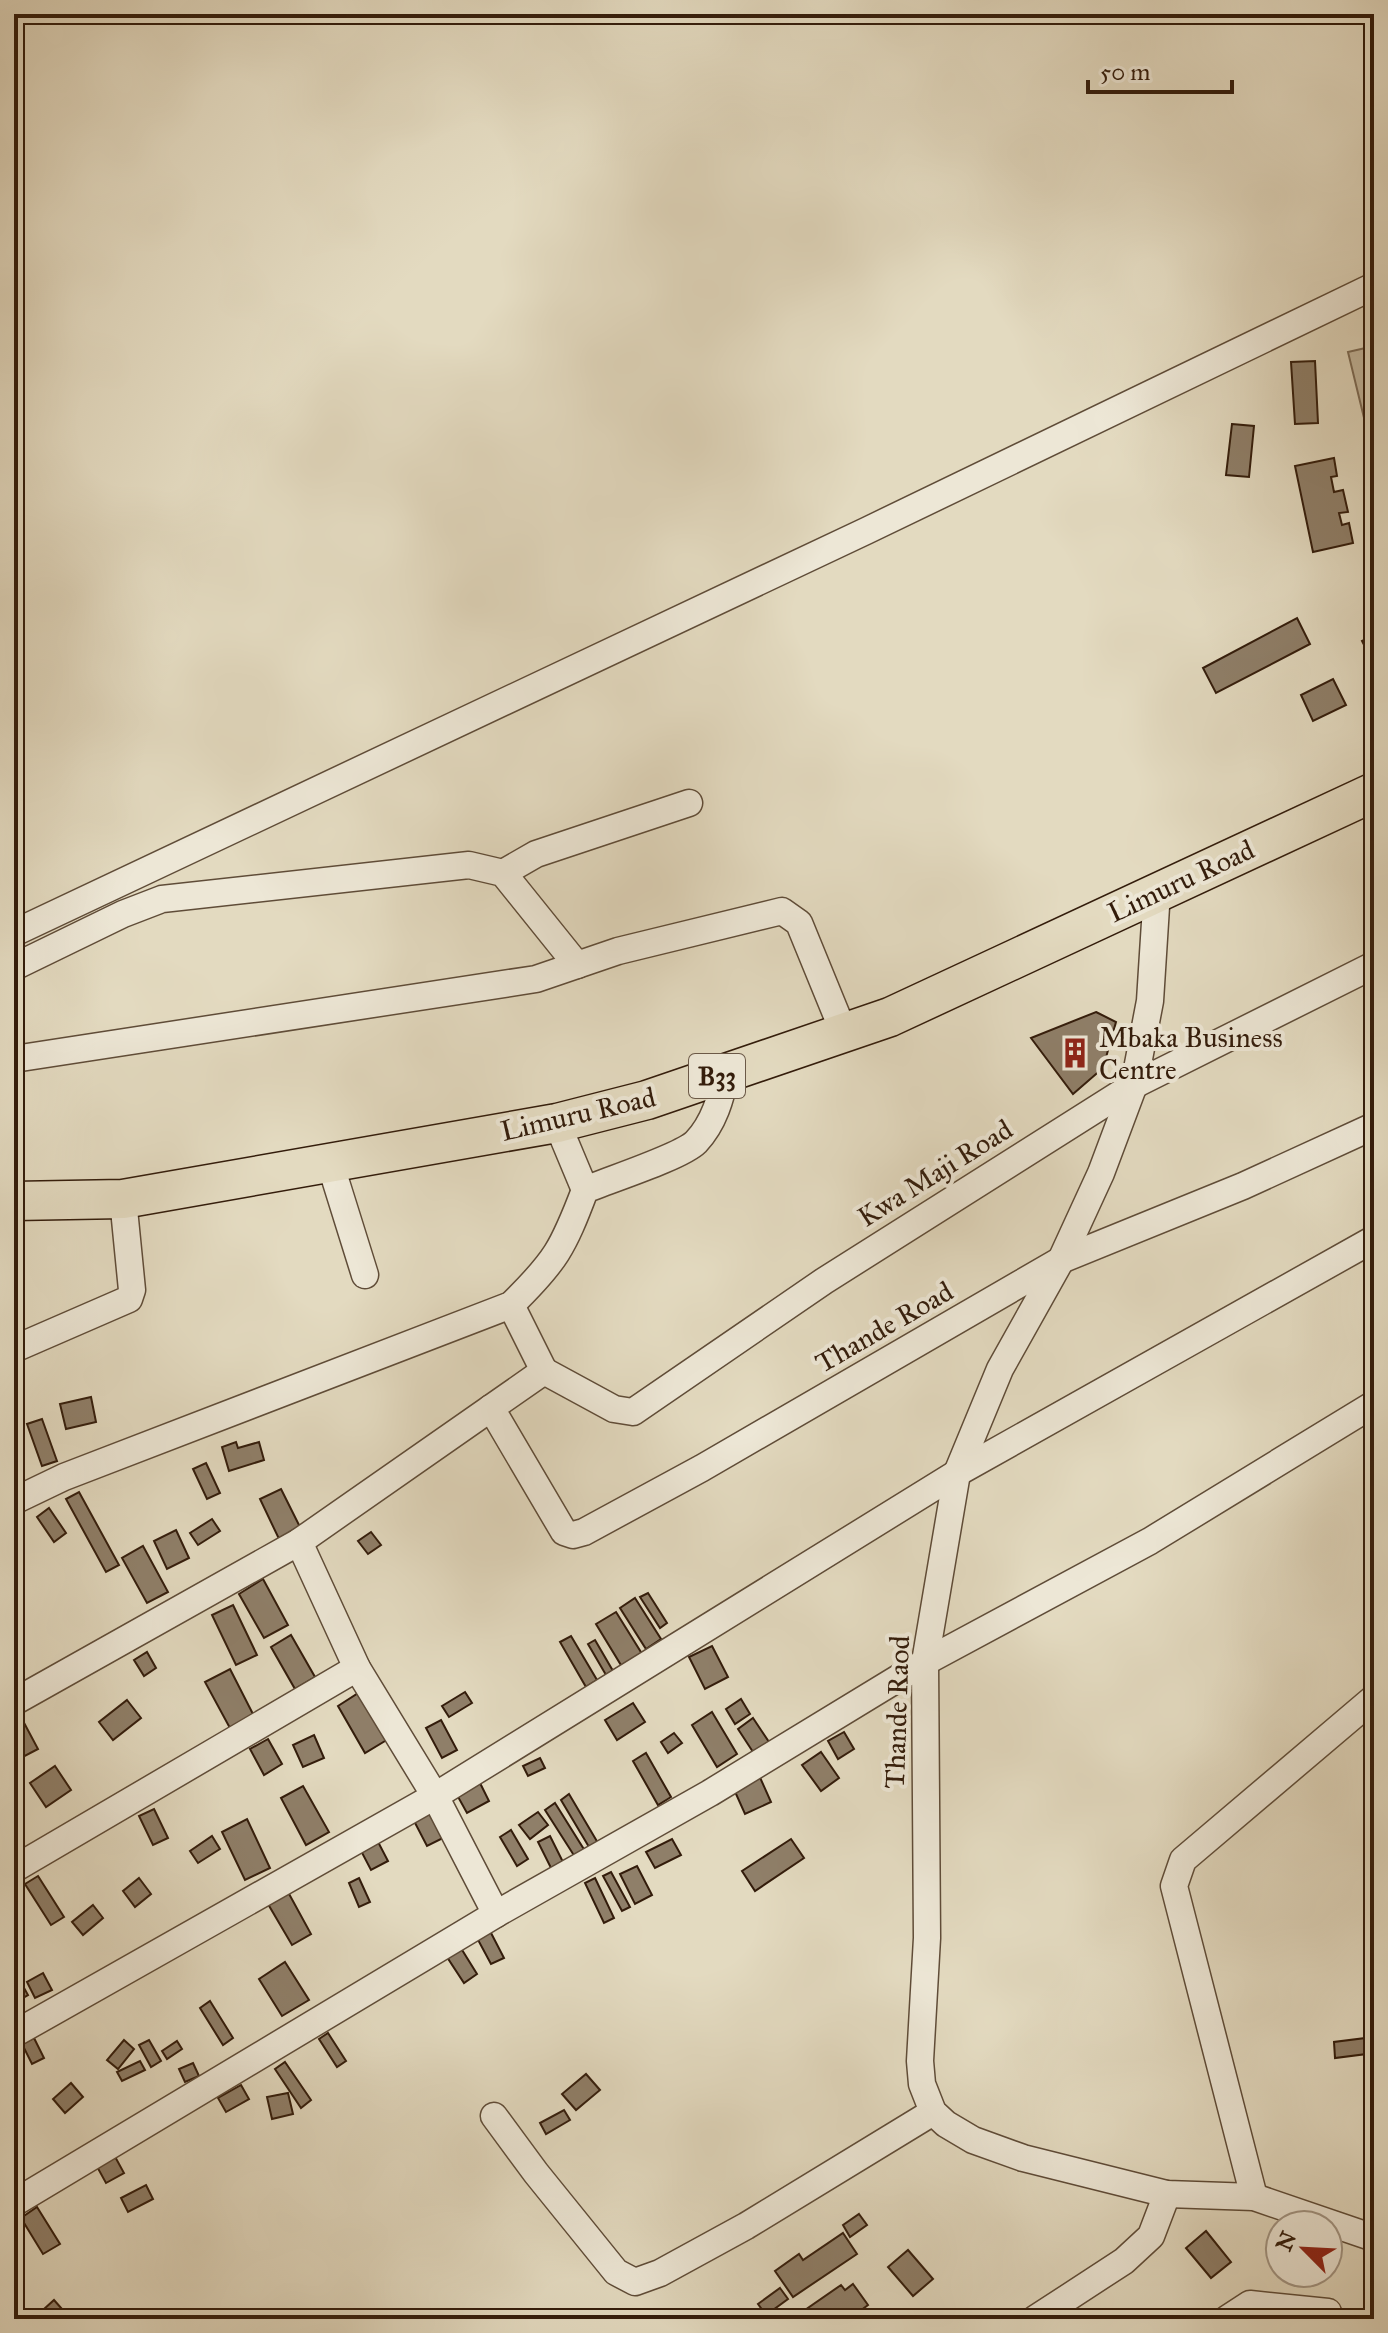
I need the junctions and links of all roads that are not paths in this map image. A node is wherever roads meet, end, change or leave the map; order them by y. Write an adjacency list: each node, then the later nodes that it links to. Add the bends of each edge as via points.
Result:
1 (1374, 286): 6 (street)
2 (1374, 792): 5 (highway, Limuru Road / B33)
3 (689, 803): 4 (street, via 536,854)
4 (503, 873): 7 (street); 9 (street, via 469,865 162,899)
5 (1157, 891): 10 (highway, Limuru Road / B33, via 890,1017); 13 (street, Thande Raod, via 1150,1001)
6 (14, 933)
7 (577, 965): 10 (street, via 782,911 799,923); 11 (street, via 536,979)
8 (1374, 965): 13 (street, Kwa Maji Road)
9 (14, 967)
10 (844, 1033): 12 (highway, Limuru Road / B33)
11 (14, 1059)
12 (726, 1073): 14 (highway, Limuru Road / B33); 17 (street, via 720,1101 693,1145)
13 (1134, 1085): 21 (street, Thande Raod); 25 (street, Kwa Maji Road, via 824,1281 633,1412 614,1409)
14 (557, 1123): 16 (highway, Limuru Road / B33); 17 (street)
15 (1374, 1126): 21 (street, Thande Road)
16 (330, 1163): 18 (highway, Limuru Road / B33); 22 (street)
17 (585, 1190): 23 (street, via 564,1245)
18 (123, 1199): 19 (highway, Limuru Road / B33); 24 (street, via 129,1299)
19 (14, 1201)
20 (1374, 1239): 28 (street)
21 (1061, 1260): 27 (street, Thande Road, via 702,1468 573,1535 564,1532); 28 (street, Thande Raod, via 1000,1369)
22 (365, 1275)
23 (511, 1305): 25 (street); 29 (street)
24 (14, 1349)
25 (544, 1371): 27 (street)
26 (1374, 1404): 31 (street, via 1150,1541)
27 (491, 1408): 30 (street)
28 (957, 1473): 31 (street, Thande Raod); 35 (street)
29 (14, 1501)
30 (299, 1542): 32 (street); 34 (street)
31 (925, 1662): 37 (street, via 710,1793); 39 (street, Thande Raod, via 927,1938 920,2061)
32 (357, 1668): 35 (street); 36 (street)
33 (1374, 1698): 42 (street, via 1183,1860 1174,1886)
34 (14, 1702)
35 (435, 1796): 37 (street); 38 (street)
36 (14, 1869)
37 (496, 1914): 43 (street)
38 (14, 2034)
39 (933, 2112): 40 (street, via 746,2226 635,2282 616,2272); 41 (street, via 973,2140 1023,2158)
40 (494, 2116)
41 (1167, 2194): 42 (street); 45 (street, via 1151,2236)
42 (1254, 2197): 44 (street)
43 (14, 2203)
44 (1374, 2238)
45 (1035, 2319)
46 (1227, 2319): 47 (street, via 1250,2304 1328,2312)
47 (1330, 2319)

